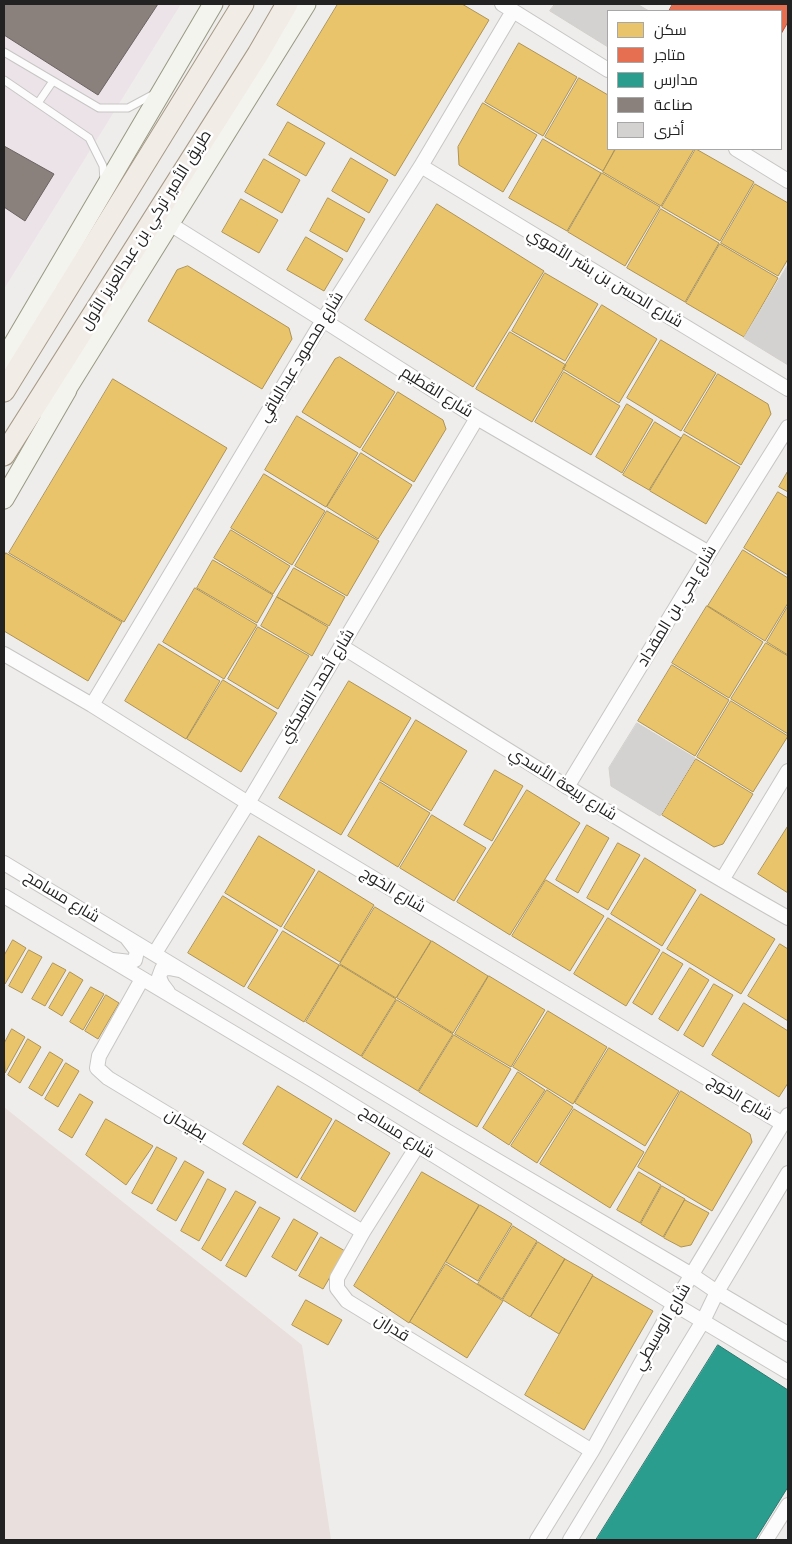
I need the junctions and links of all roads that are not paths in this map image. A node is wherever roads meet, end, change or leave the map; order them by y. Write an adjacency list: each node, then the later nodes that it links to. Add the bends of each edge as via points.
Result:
1 (213, 4): 10 (main road)
2 (243, 4): 21 (main road)
3 (287, 4): 22 (main road, طريق الأمير تركي بن عبدالعزيز الأول)
4 (306, 4): 16 (main road)
5 (508, 8): 7 (street); 13 (street, شارع محمود عبدالباقي)
6 (4, 52): 9 (lane)
7 (607, 69)
8 (4, 80): 11 (lane)
9 (53, 81): 10 (lane, via 99,108 128,108); 11 (lane)
10 (163, 89): 15 (main road)
11 (38, 103): 15 (lane, via 90,138 104,166)
12 (738, 150): 14 (street)
13 (421, 166): 17 (street, شارع محمود عبدالباقي); 20 (street, شارع الحسن بن بشر الأموي)
14 (788, 181)
15 (105, 188): 18 (main road)
16 (170, 224): 17 (street, شارع القطيم); 19 (main road)
17 (323, 320): 23 (street, شارع القطيم); 30 (street, شارع محمود عبدالباقي)
18 (4, 360)
19 (68, 387): 22 (main road); 26 (main road)
20 (788, 389)
21 (4, 391)
22 (32, 411): 25 (main road, طريق الأمير تركي بن عبدالعزيز الأول)
23 (477, 418): 27 (street, شارع القطيم); 28 (street, شارع أحمد التمبكتي)
24 (788, 427): 27 (street, شارع يحي بن المقداد)
25 (4, 455)
26 (4, 499)
27 (709, 553): 32 (street, شارع يحي بن المقداد)
28 (341, 646): 32 (street, شارع ربيعة الأسدي); 33 (street, شارع أحمد التمبكتي)
29 (4, 654): 30 (street, شارع الخوج)
30 (92, 705): 33 (street, شارع الخوج)
31 (788, 771): 35 (street)
32 (567, 787): 35 (street, شارع ربيعة الأسدي)
33 (248, 802): 39 (street, شارع أحمد التمبكتي); 44 (street, شارع الخوج)
34 (4, 863): 38 (street, شارع مسامح)
35 (722, 880): 37 (street, شارع ربيعة الأسدي)
36 (5, 901): 40 (street, شارع مسامح)
37 (788, 918)
38 (124, 935): 39 (street, شارع مسامح); 40 (street, via 137,951 135,960)
39 (155, 953): 41 (street, شارع مسامح)
40 (110, 960): 42 (street, شارع مسامح)
41 (187, 973): 43 (street, via 162,969 159,977); 48 (street, شارع مسامح)
42 (142, 979): 43 (street, شارع مسامح); 47 (street, بطيحان, via 99,1056 97,1068 108,1078)
43 (170, 994): 45 (street, شارع مسامح)
44 (786, 1120): 48 (street, شارع الوسيطي)
45 (418, 1145): 47 (street, قدران); 50 (street, شارع مسامح)
46 (788, 1173): 49 (street, شارع الوسيطي)
47 (363, 1232): 54 (street, قدران, via 337,1278 337,1288 347,1301)
48 (692, 1275): 49 (street, شارع مسامح); 50 (street, شارع الوسيطي)
49 (717, 1292): 51 (street, شارع الوسيطي); 52 (street, شارع مسامح)
50 (674, 1304): 51 (street, شارع مسامح); 54 (street, شارع الوسيطي)
51 (703, 1321): 53 (street, شارع مسامح); 57 (street, شارع الوسيطي)
52 (788, 1334)
53 (788, 1372)
54 (592, 1451): 56 (street, شارع الوسيطي)
55 (788, 1505): 58 (street)
56 (537, 1540)
57 (570, 1540)
58 (766, 1540)

